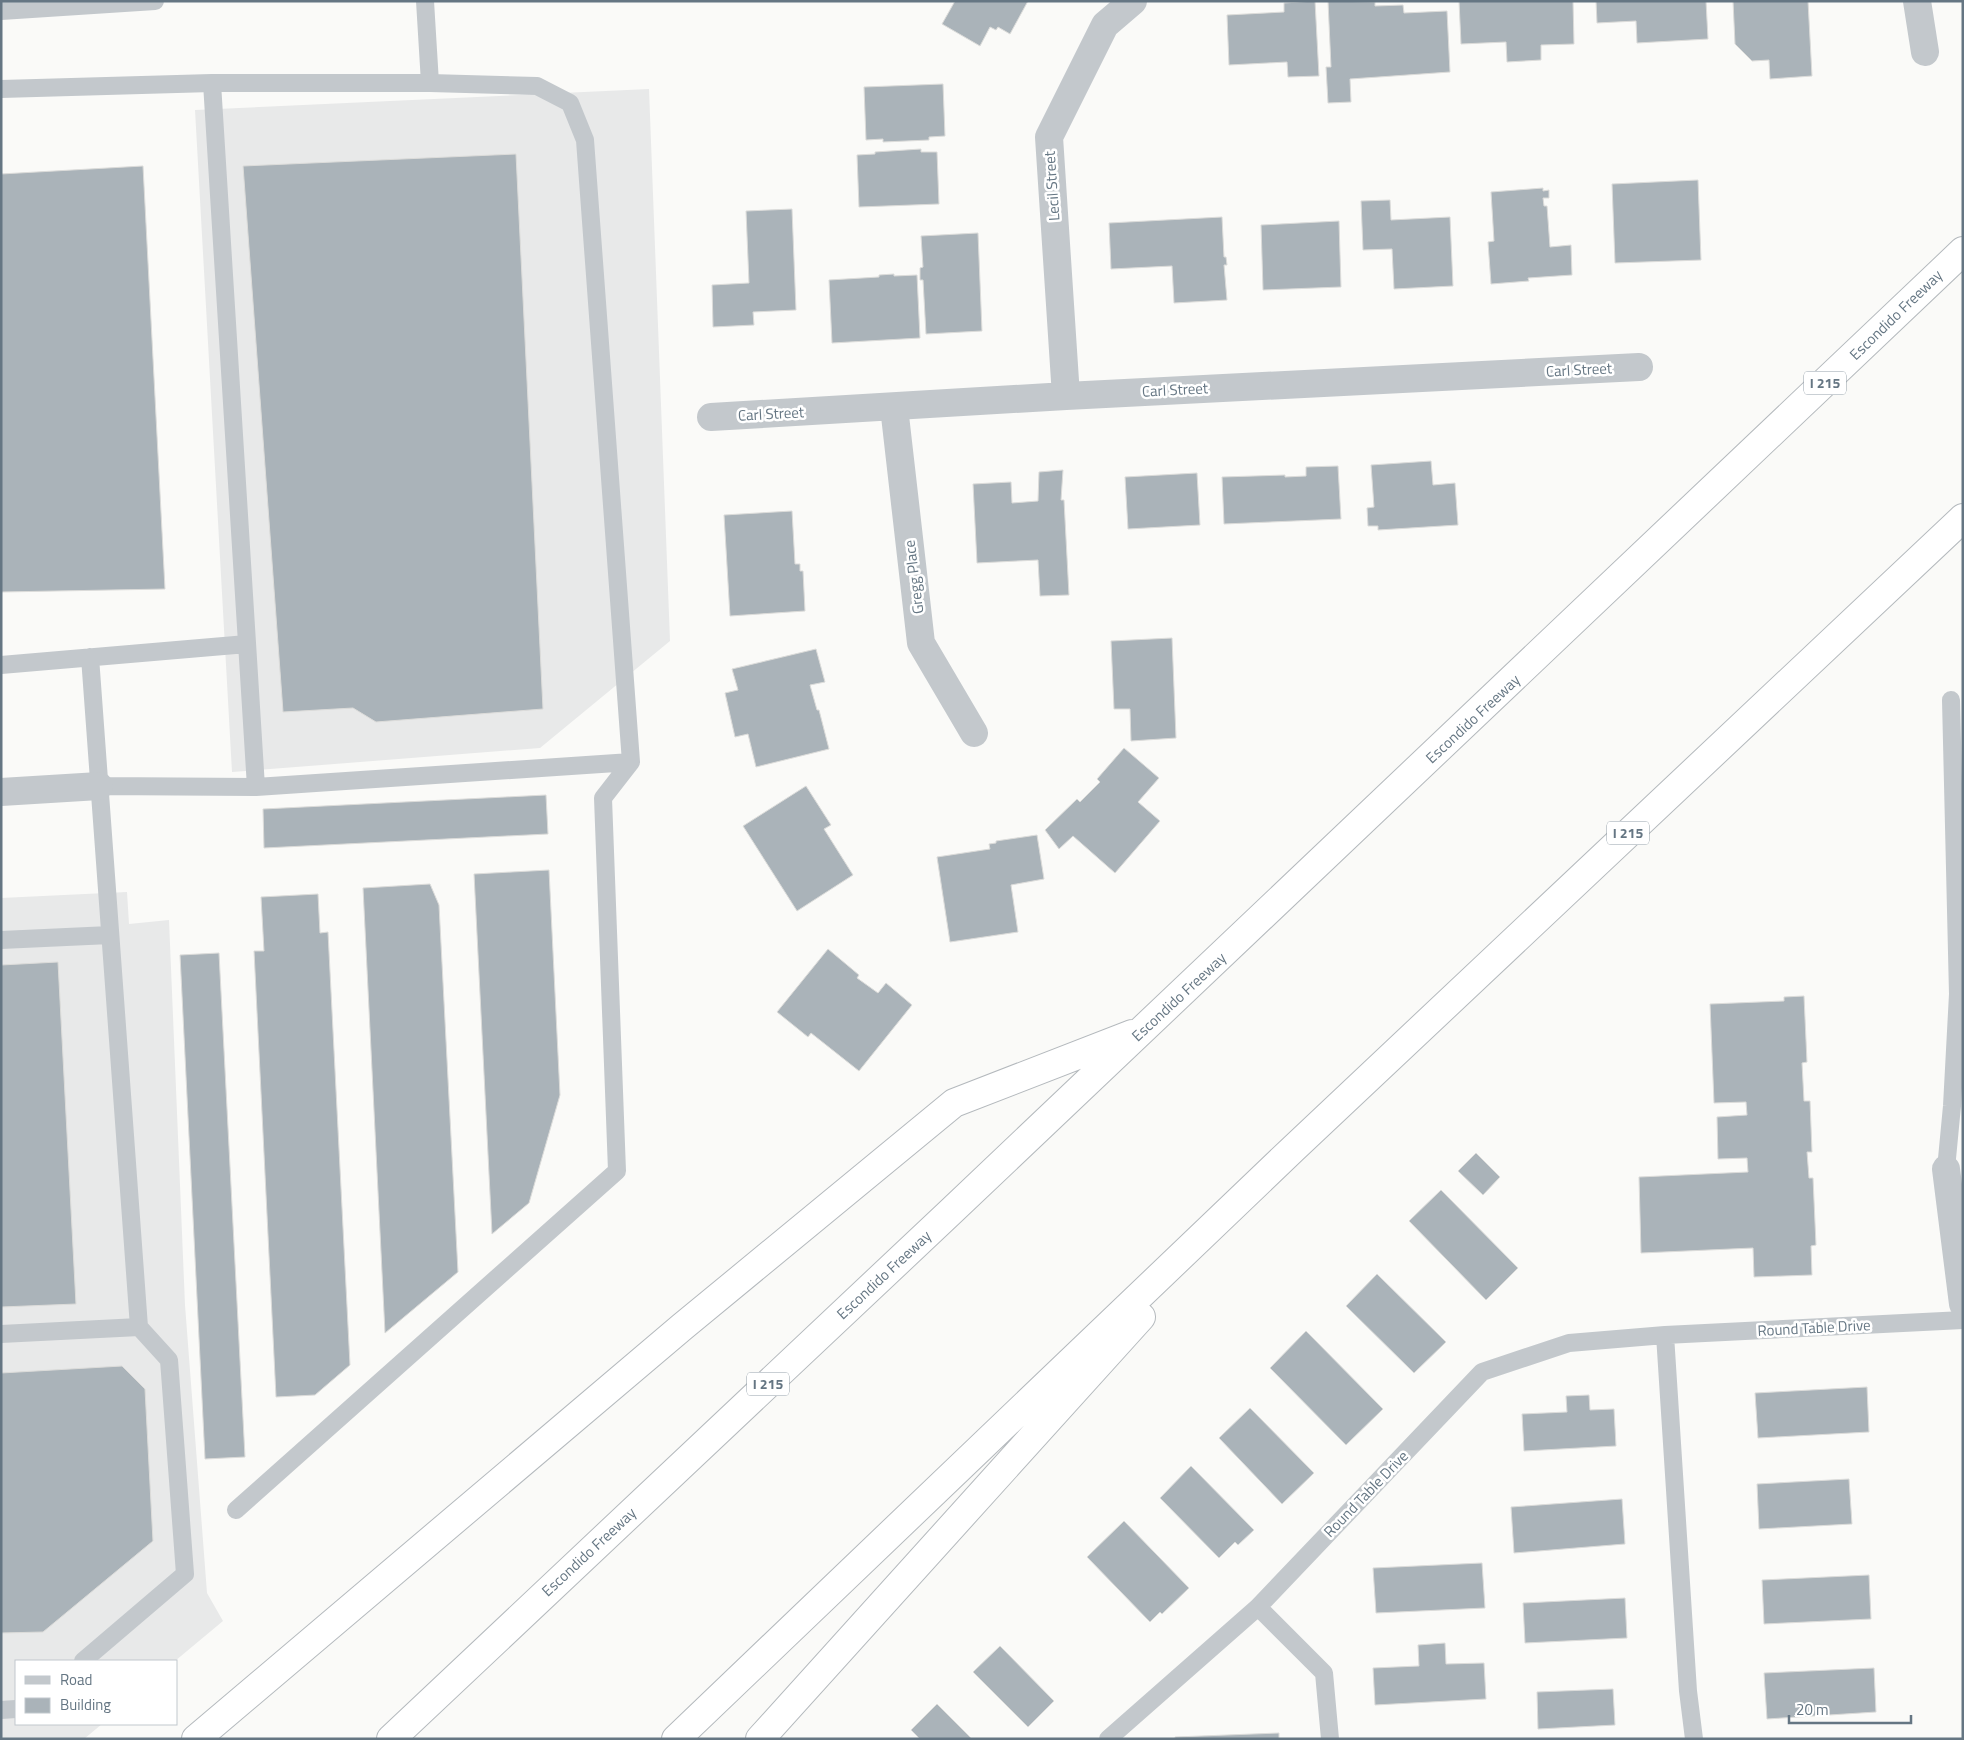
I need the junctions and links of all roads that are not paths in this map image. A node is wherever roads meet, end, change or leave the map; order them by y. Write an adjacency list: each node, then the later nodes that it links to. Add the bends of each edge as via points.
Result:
1 (155, 1): 5 (lane)
2 (424, 1): 8 (lane)
3 (1133, 1): 12 (street, Lecil Street, via 1106,25 1049,137)
4 (1917, 1): 6 (street)
5 (1, 11)
6 (1925, 52)
7 (212, 83): 8 (lane); 9 (lane); 16 (lane)
8 (430, 83): 21 (lane, via 537,86 570,102 585,140)
9 (1, 90)
10 (1963, 251): 28 (highway, Escondido Freeway / I 215)
11 (1639, 367): 12 (street, Carl Street)
12 (1066, 396): 13 (street, Carl Street)
13 (894, 407): 14 (street, Carl Street); 20 (street, Gregg Place, via 921,643)
14 (711, 417)
15 (1963, 518): 29 (highway, I 215)
16 (247, 644): 17 (lane); 23 (lane)
17 (90, 657): 18 (lane); 22 (lane)
18 (1, 665)
19 (1951, 700): 27 (lane)
20 (974, 733)
21 (631, 762): 23 (lane); 36 (lane, via 603,798 617,1171)
22 (99, 786): 23 (lane); 24 (street); 25 (lane)
23 (256, 787)
24 (1, 792)
25 (110, 935): 26 (lane); 33 (lane)
26 (1, 940)
27 (1960, 994): 30 (lane)
28 (1145, 1029): 41 (highway, via 954,1103 682,1327); 42 (highway, Escondido Freeway / I 215)
29 (1293, 1149): 43 (highway, I 215); 44 (highway)
30 (1946, 1169): 31 (street)
31 (1963, 1304)
32 (1963, 1320): 35 (lane, Round Table Drive)
33 (138, 1327): 34 (lane); 38 (lane, via 170,1360 185,1574)
34 (1, 1334)
35 (1665, 1335): 37 (lane, Round Table Drive, via 1568,1342 1482,1372); 47 (lane, via 1688,1691)
36 (236, 1510)
37 (1258, 1607): 45 (lane, Round Table Drive); 46 (lane, via 1324,1673)
38 (84, 1660)
39 (15, 1709): 40 (lane)
40 (1, 1710)
41 (196, 1739)
42 (391, 1739)
43 (676, 1739)
44 (760, 1739)
45 (1108, 1739)
46 (1330, 1739)
47 (1694, 1739)

